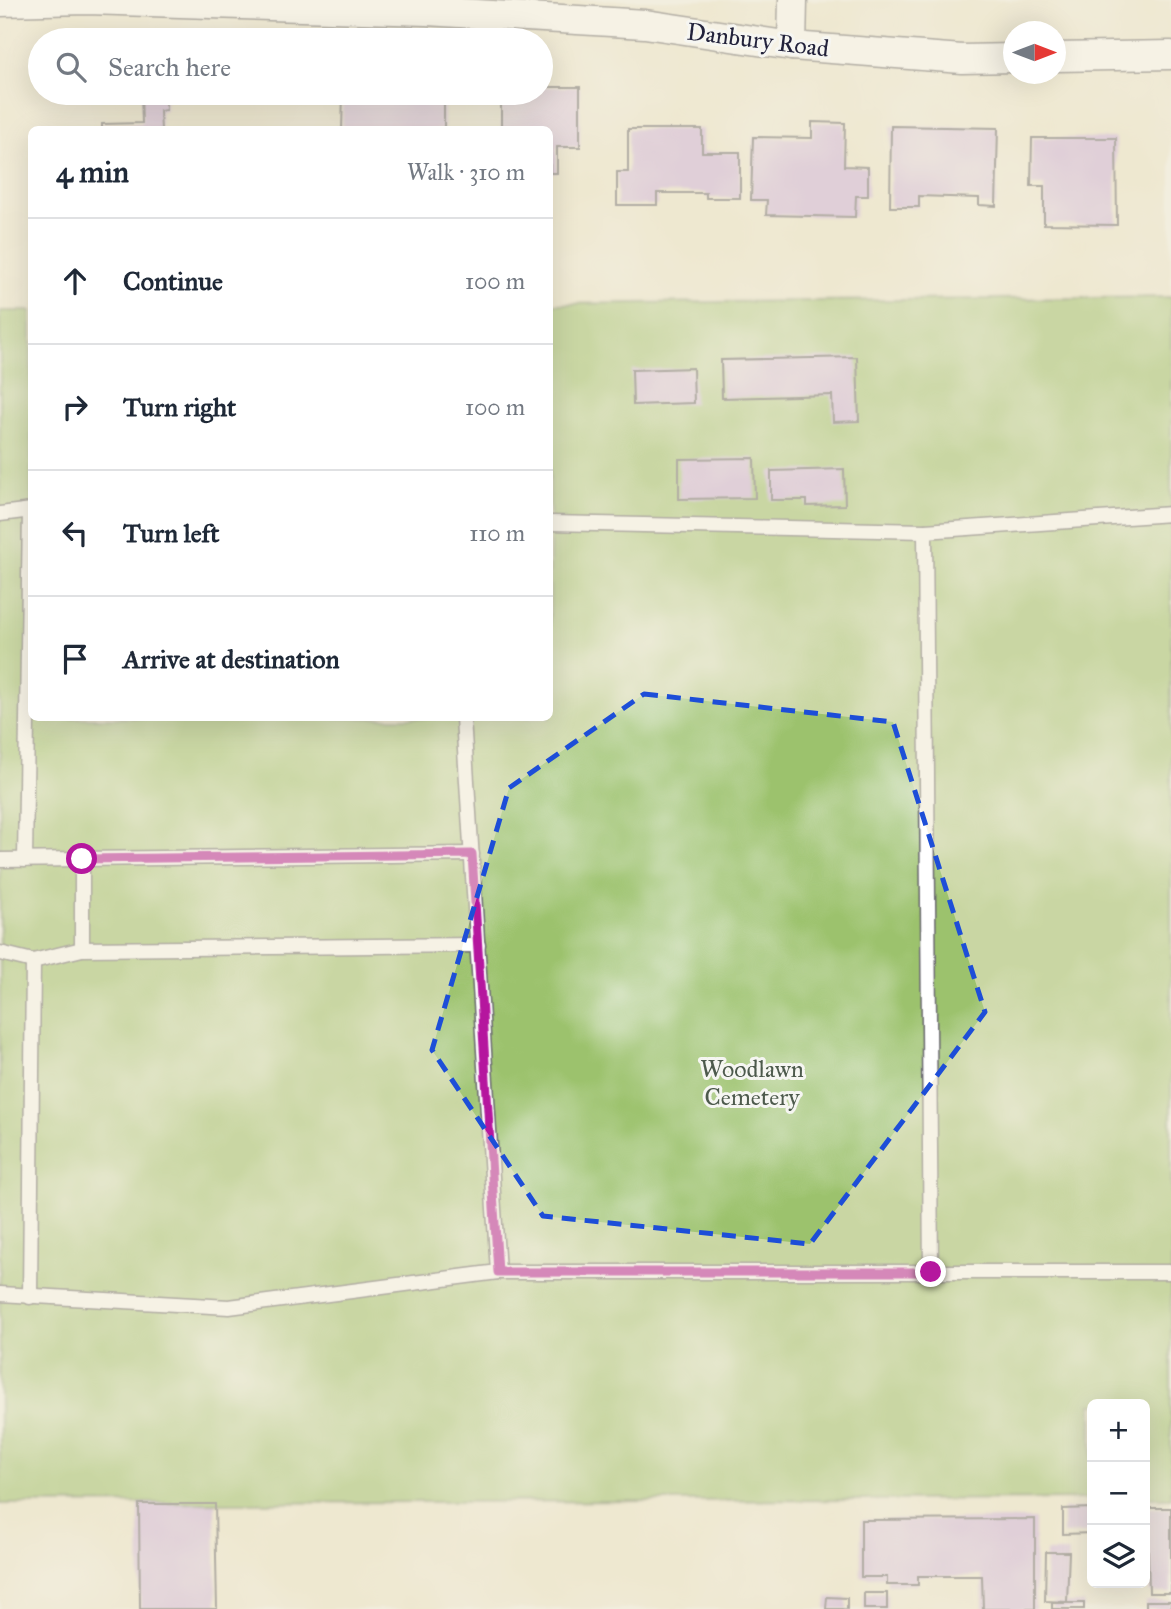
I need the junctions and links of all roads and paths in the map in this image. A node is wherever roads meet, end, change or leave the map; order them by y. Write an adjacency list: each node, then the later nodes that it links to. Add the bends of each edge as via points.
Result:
1 (88, 0): 3 (street, Danbury Road); 4 (street, Danbury Road, via 426,11 645,24)
2 (793, 0): 4 (street)
3 (0, 2)
4 (792, 46): 7 (street, Danbury Road)
5 (1171, 55): 6 (street)
6 (1066, 57)
7 (1003, 58)
8 (28, 510): 9 (lane)
9 (0, 514)
10 (1171, 514): 12 (lane)
11 (553, 523): 12 (lane)
12 (925, 531): 24 (lane)
13 (28, 685): 18 (lane)
14 (464, 721): 15 (lane)
15 (472, 854): 16 (lane); 19 (lane)
16 (82, 859): 18 (lane); 20 (lane)
17 (0, 860): 18 (lane)
18 (25, 860)
19 (478, 945): 20 (lane); 23 (lane)
20 (82, 949): 22 (lane)
21 (0, 953): 22 (lane)
22 (33, 961): 27 (lane)
23 (498, 1272): 24 (lane); 27 (lane, via 229,1307)
24 (931, 1272): 25 (lane)
25 (1171, 1272)
26 (0, 1294): 27 (lane)
27 (30, 1297)

